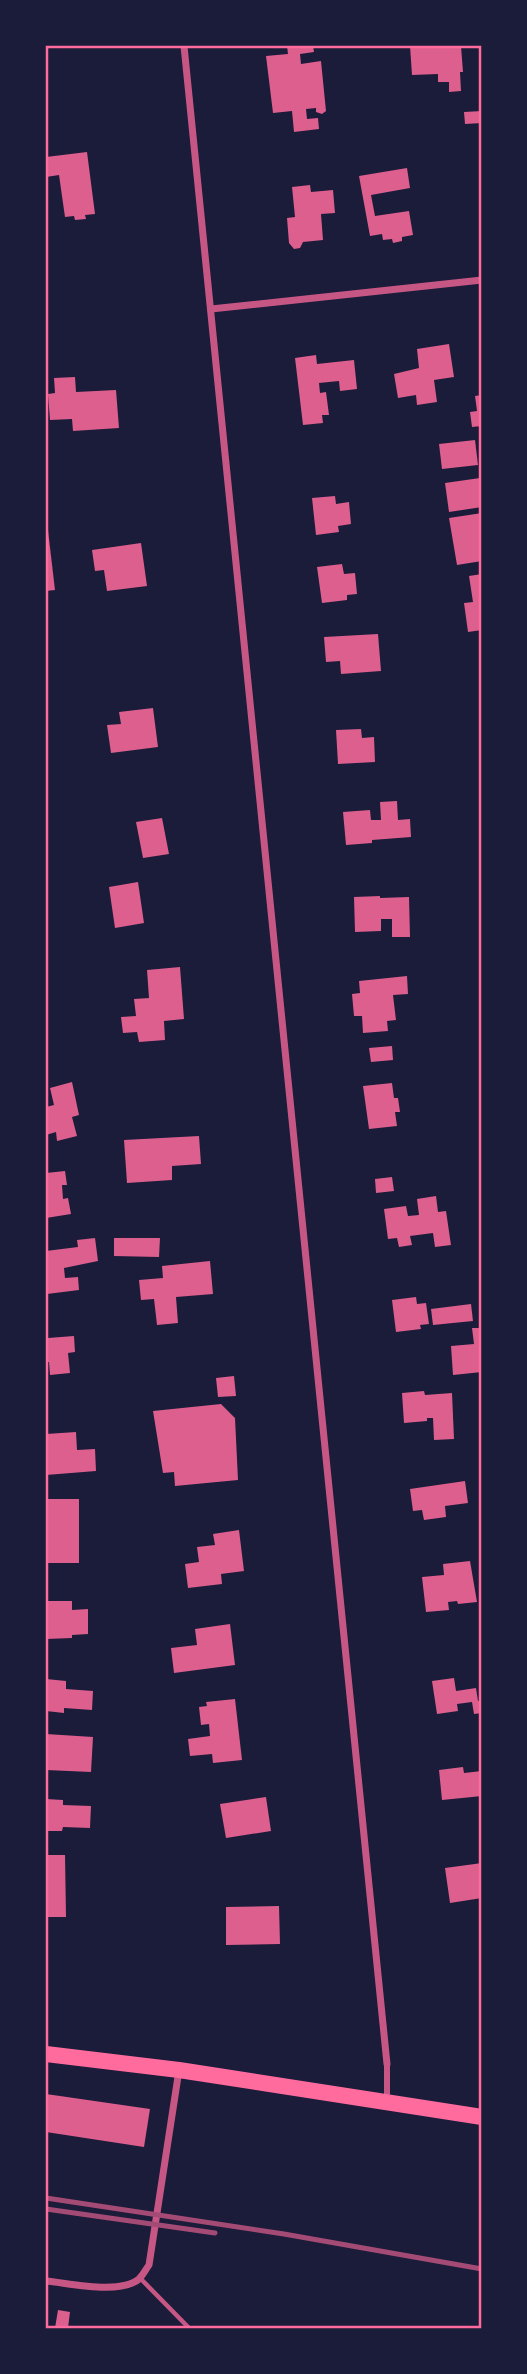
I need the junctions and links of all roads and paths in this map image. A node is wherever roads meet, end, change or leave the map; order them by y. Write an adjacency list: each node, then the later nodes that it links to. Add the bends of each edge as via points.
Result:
1 (184, 46): 3 (street)
2 (481, 280): 3 (street)
3 (211, 309): 5 (street)
4 (46, 2054): 6 (main road)
5 (387, 2064): 7 (street)
6 (179, 2070): 7 (main road); 9 (street, via 149,2265)
7 (387, 2101): 8 (main road)
8 (481, 2117)
9 (140, 2278): 10 (street, via 110,2287); 11 (lane)
10 (46, 2281)
11 (188, 2329)

